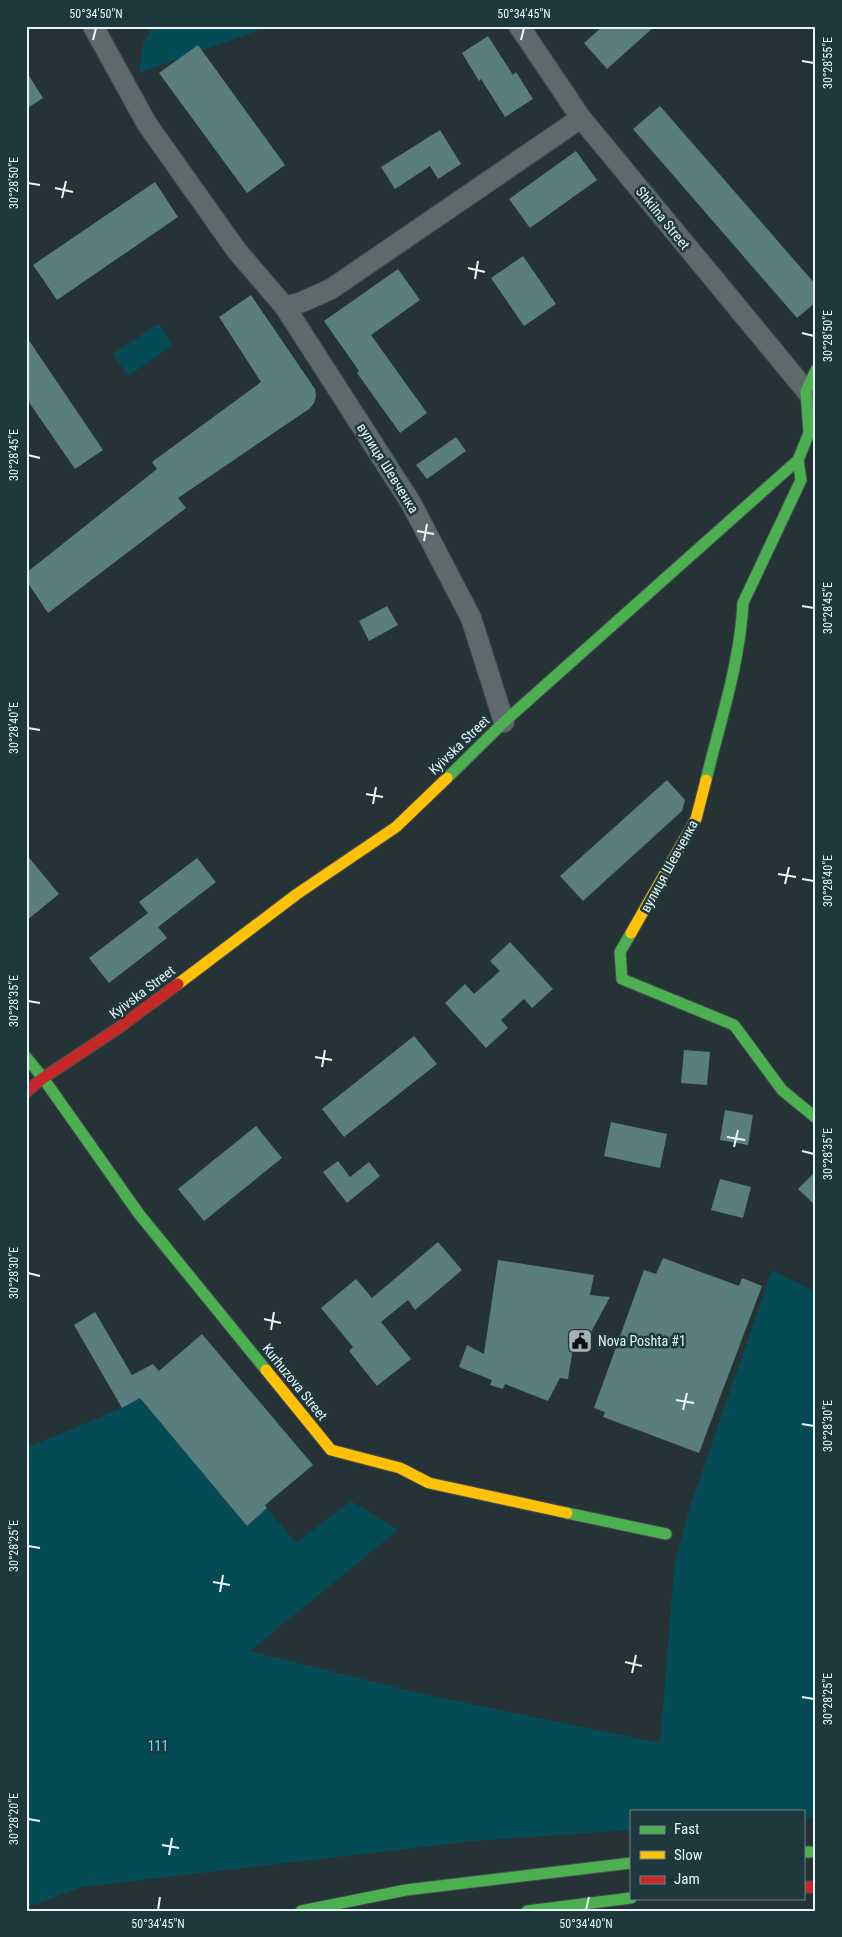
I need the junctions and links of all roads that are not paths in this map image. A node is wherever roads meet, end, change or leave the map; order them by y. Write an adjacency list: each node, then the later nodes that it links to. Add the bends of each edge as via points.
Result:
1 (93, 26): 4 (street, вулиця Шевченка, via 147,124 237,251)
2 (519, 26): 3 (street, Shkilna Street)
3 (581, 118): 4 (street, via 331,289); 6 (street, Shkilna Street)
4 (284, 308): 8 (street, вулиця Шевченка, via 411,503 471,618)
5 (816, 370): 6 (street)
6 (811, 397): 7 (street, Kyivska Street, via 809,433)
7 (798, 460): 8 (street, Kyivska Street); 12 (street, вулиця Шевченка, via 801,480 742,603 738,649 696,819 620,952 622,979 734,1025 782,1090)
8 (504, 722): 10 (street, Kyivska Street, via 396,828 298,894 117,1029)
9 (26, 1057): 10 (street, Kurhuzova Street)
10 (44, 1078): 11 (street, Kyivska Street); 13 (street, Kurhuzova Street, via 139,1214 331,1450 400,1468 430,1483)
11 (26, 1092)
12 (816, 1118)
13 (666, 1534)
14 (630, 1863): 16 (street, via 406,1890)
15 (630, 1898): 17 (street)
16 (300, 1911)
17 (527, 1911)

